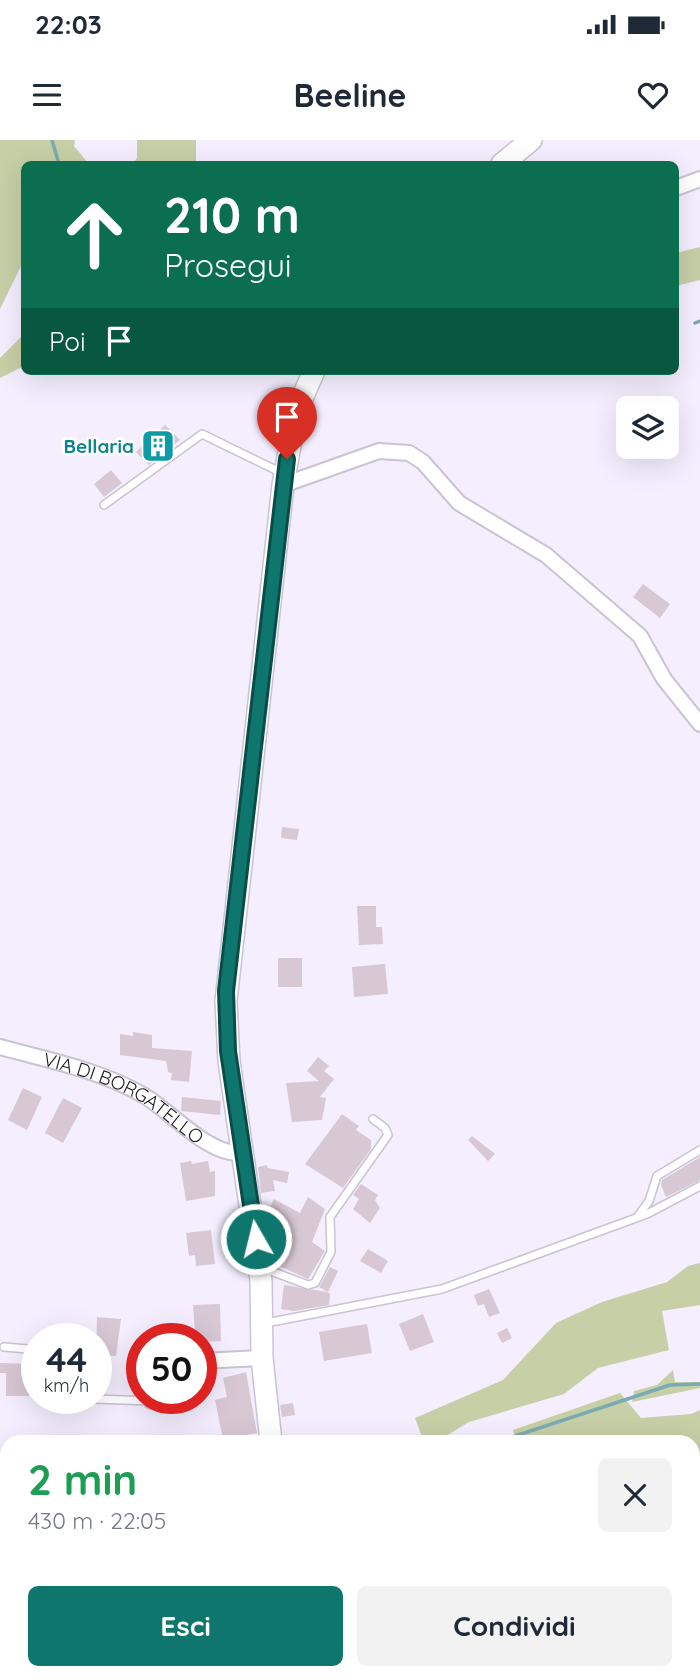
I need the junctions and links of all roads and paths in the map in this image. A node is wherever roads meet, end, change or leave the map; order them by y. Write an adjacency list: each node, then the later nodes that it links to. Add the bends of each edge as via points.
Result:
1 (531, 140): 2 (main road)
2 (506, 161)
3 (700, 179): 4 (street)
4 (679, 187)
5 (311, 375): 6 (main road, via 296,412)
6 (284, 479): 7 (lane, via 202,434); 8 (street, via 379,451 416,457 459,503 546,555 640,636 664,679); 12 (main road, via 225,1018)
7 (104, 505)
8 (700, 724)
9 (0, 1047): 12 (street, VIA DI BORGATELLO, via 132,1089 213,1146 228,1154)
10 (373, 1119): 15 (lane, via 388,1135 330,1217 331,1252 316,1283 308,1285)
11 (700, 1150): 14 (lane, via 657,1176)
12 (243, 1153): 15 (main road)
13 (700, 1186): 14 (lane)
14 (638, 1217): 16 (lane, via 442,1289)
15 (260, 1266): 16 (main road)
16 (262, 1324): 19 (main road)
17 (4, 1347): 18 (lane)
18 (21, 1348)
19 (262, 1358): 20 (street); 21 (main road)
20 (217, 1360)
21 (270, 1435)

